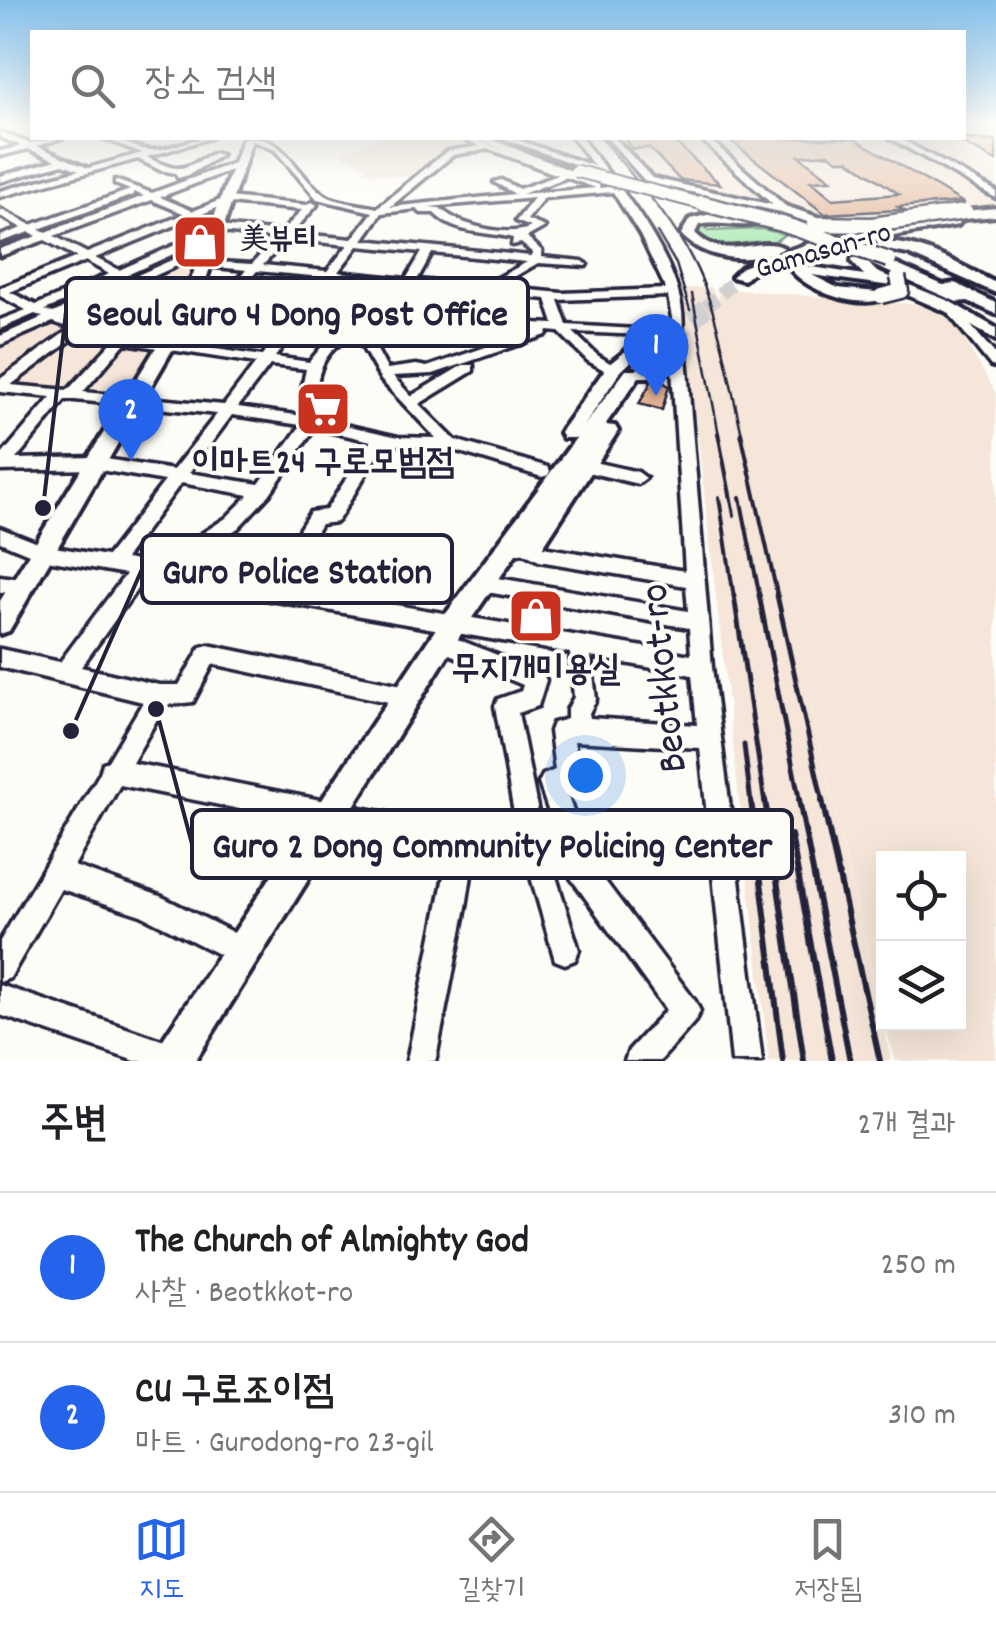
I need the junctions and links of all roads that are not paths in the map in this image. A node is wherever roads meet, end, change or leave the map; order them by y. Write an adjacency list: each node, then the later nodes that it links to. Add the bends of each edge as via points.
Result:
1 (73, 174): 17 (street)
2 (96, 174): 23 (street)
3 (182, 174): 15 (street)
4 (191, 174): 19 (street)
5 (232, 174): 21 (main road)
6 (299, 174): 20 (street)
7 (428, 174): 27 (street)
8 (572, 174): 14 (street, via 518,192); 16 (street); 24 (main road, bridge); 32 (main road, bridge)
9 (605, 174): 16 (street, Beotkkot-ro)
10 (643, 174): 26 (street)
11 (744, 174): 26 (street)
12 (958, 174): 18 (street)
13 (118, 182): 15 (street)
14 (498, 182)
15 (137, 190): 19 (street); 33 (street)
16 (614, 191): 22 (street); 62 (street, Beotkkot-ro, via 656,252)
17 (0, 194)
18 (996, 195)
19 (152, 196): 29 (street); 30 (street)
20 (320, 198): 25 (street); 27 (street)
21 (228, 200): 25 (street); 30 (street); 40 (main road)
22 (537, 200): 27 (street); 38 (street, via 520,221 540,227)
23 (0, 204)
24 (717, 207): 31 (main road, bridge, via 852,226); 50 (main road, bridge, via 818,235)
25 (309, 208): 36 (street)
26 (785, 210): 34 (main road, via 832,228); 44 (main road, via 786,236)
27 (385, 211): 38 (street, via 436,210 451,223); 41 (street)
28 (0, 213): 33 (street)
29 (110, 213): 35 (street); 37 (street)
30 (194, 214): 35 (street); 40 (street)
31 (993, 214): 34 (main road, Gamasan-ro)
32 (756, 222): 44 (main road, via 715,217 694,222 688,234 727,252); 50 (main road, bridge)
33 (30, 228): 37 (street); 39 (street)
34 (873, 232): 44 (main road); 49 (main road); 55 (main road, bridge, via 804,259 798,270 821,287 881,296 901,290); 55 (main road, Gamasan-ro, via 767,261 739,277 799,270)
35 (149, 234): 42 (street); 47 (street)
36 (284, 234): 40 (street); 41 (street); 52 (street)
37 (47, 236): 45 (street); 47 (street)
38 (518, 238): 46 (street); 48 (street, via 536,249)
39 (0, 239)
40 (211, 242): 42 (street); 42 (street); 52 (street); 57 (street); 63 (main road)
41 (355, 242): 43 (street); 54 (street)
42 (177, 248): 53 (street)
43 (428, 249): 46 (street); 56 (street)
44 (754, 252)
45 (0, 253)
46 (510, 256): 48 (street)
47 (88, 258): 53 (street); 60 (street)
48 (537, 258): 51 (street); 59 (street)
49 (934, 261): 50 (main road, via 900,249 860,254); 58 (main road)
50 (875, 262): 55 (main road); 66 (main road); 67 (main road)
51 (582, 264)
52 (253, 268): 54 (street); 64 (street)
53 (118, 274): 57 (street); 65 (street)
54 (330, 276): 56 (street); 68 (street)
55 (897, 282): 66 (main road)
56 (409, 284): 59 (street); 70 (street)
57 (140, 285): 63 (street); 69 (street); 77 (street)
58 (996, 289)
59 (480, 290): 61 (street); 71 (street, via 437,319)
60 (0, 292): 65 (street)
61 (552, 296): 62 (street); 75 (street)
62 (673, 296): 78 (street); 80 (street, Beotkkot-ro, via 682,325)
63 (190, 303): 64 (street); 81 (main road)
64 (218, 306): 68 (street)
65 (33, 311): 69 (street); 72 (street)
66 (957, 312): 76 (main road); 83 (street)
67 (996, 312)
68 (299, 314): 73 (street); 82 (street)
69 (49, 319): 74 (street); 79 (street)
70 (386, 323): 71 (street); 73 (street)
71 (415, 324): 75 (street)
72 (0, 325)
73 (366, 327): 84 (street, via 336,340); 87 (street, via 366,348)
74 (78, 329): 77 (street); 89 (street)
75 (560, 330): 78 (street, via 637,329); 87 (street, via 428,371); 88 (street, via 585,355)
76 (996, 334)
77 (119, 338): 81 (street); 90 (street)
78 (655, 340): 80 (street); 86 (street); 88 (main road)
79 (0, 341)
80 (676, 342): 86 (street, Beotkkot-ro)
81 (165, 348): 82 (street); 91 (main road)
82 (264, 360): 84 (street); 93 (street)
83 (996, 363)
84 (313, 366): 94 (street, via 306,394)
85 (468, 368): 92 (street)
86 (677, 370): 88 (main road, via 651,363); 109 (street, Beotkkot-ro)
87 (384, 373): 92 (street)
88 (629, 373): 99 (main road); 100 (main road); 105 (main road)
89 (0, 387): 90 (street)
90 (65, 397): 91 (street); 98 (street)
91 (133, 402): 93 (street); 97 (main road)
92 (411, 402): 96 (street)
93 (228, 410): 94 (street); 101 (street)
94 (311, 422): 95 (street); 103 (street)
95 (380, 438): 96 (street); 112 (street, via 330,517 316,516)
96 (450, 444): 100 (street)
97 (94, 463): 98 (street); 101 (street); 106 (main road)
98 (1, 465)
99 (585, 466): 102 (street); 105 (main road, via 534,542)
100 (542, 471): 105 (main road, via 496,535)
101 (178, 477): 103 (street); 107 (street)
102 (638, 478)
103 (263, 491): 108 (street, via 232,523)
104 (0, 535): 106 (street)
105 (509, 550): 109 (street); 110 (main road)
106 (41, 552): 107 (street); 111 (main road)
107 (111, 564): 108 (street)
108 (149, 570): 112 (street); 119 (street)
109 (694, 580): 113 (street, Beotkkot-ro)
110 (481, 584): 113 (street); 115 (main road)
111 (10, 585): 114 (main road)
112 (271, 592): 115 (street)
113 (698, 621): 118 (street, Beotkkot-ro)
114 (0, 623)
115 (448, 632): 116 (street); 121 (main road); 126 (street, via 535,680 530,698 506,706)
116 (580, 644): 118 (street); 122 (street, via 585,700)
117 (0, 658): 119 (street)
118 (702, 667): 123 (street, Beotkkot-ro)
119 (64, 673): 120 (street)
120 (159, 695): 121 (street, via 185,695 208,654); 124 (street)
121 (407, 696): 125 (main road)
122 (579, 729): 123 (street); 135 (street, via 561,731 568,779 552,783 580,870 685,1011)
123 (710, 737): 136 (street, Beotkkot-ro)
124 (111, 772): 125 (street); 128 (street)
125 (330, 816): 127 (street); 130 (main road)
126 (532, 839): 127 (street, via 494,847); 129 (street)
127 (462, 841): 133 (street)
128 (53, 874): 130 (street, via 102,884); 131 (street)
129 (565, 950)
130 (242, 952): 134 (main road)
131 (0, 968)
132 (0, 1000): 134 (street)
133 (421, 1058)
134 (174, 1060)
135 (640, 1061)
136 (747, 1061)

